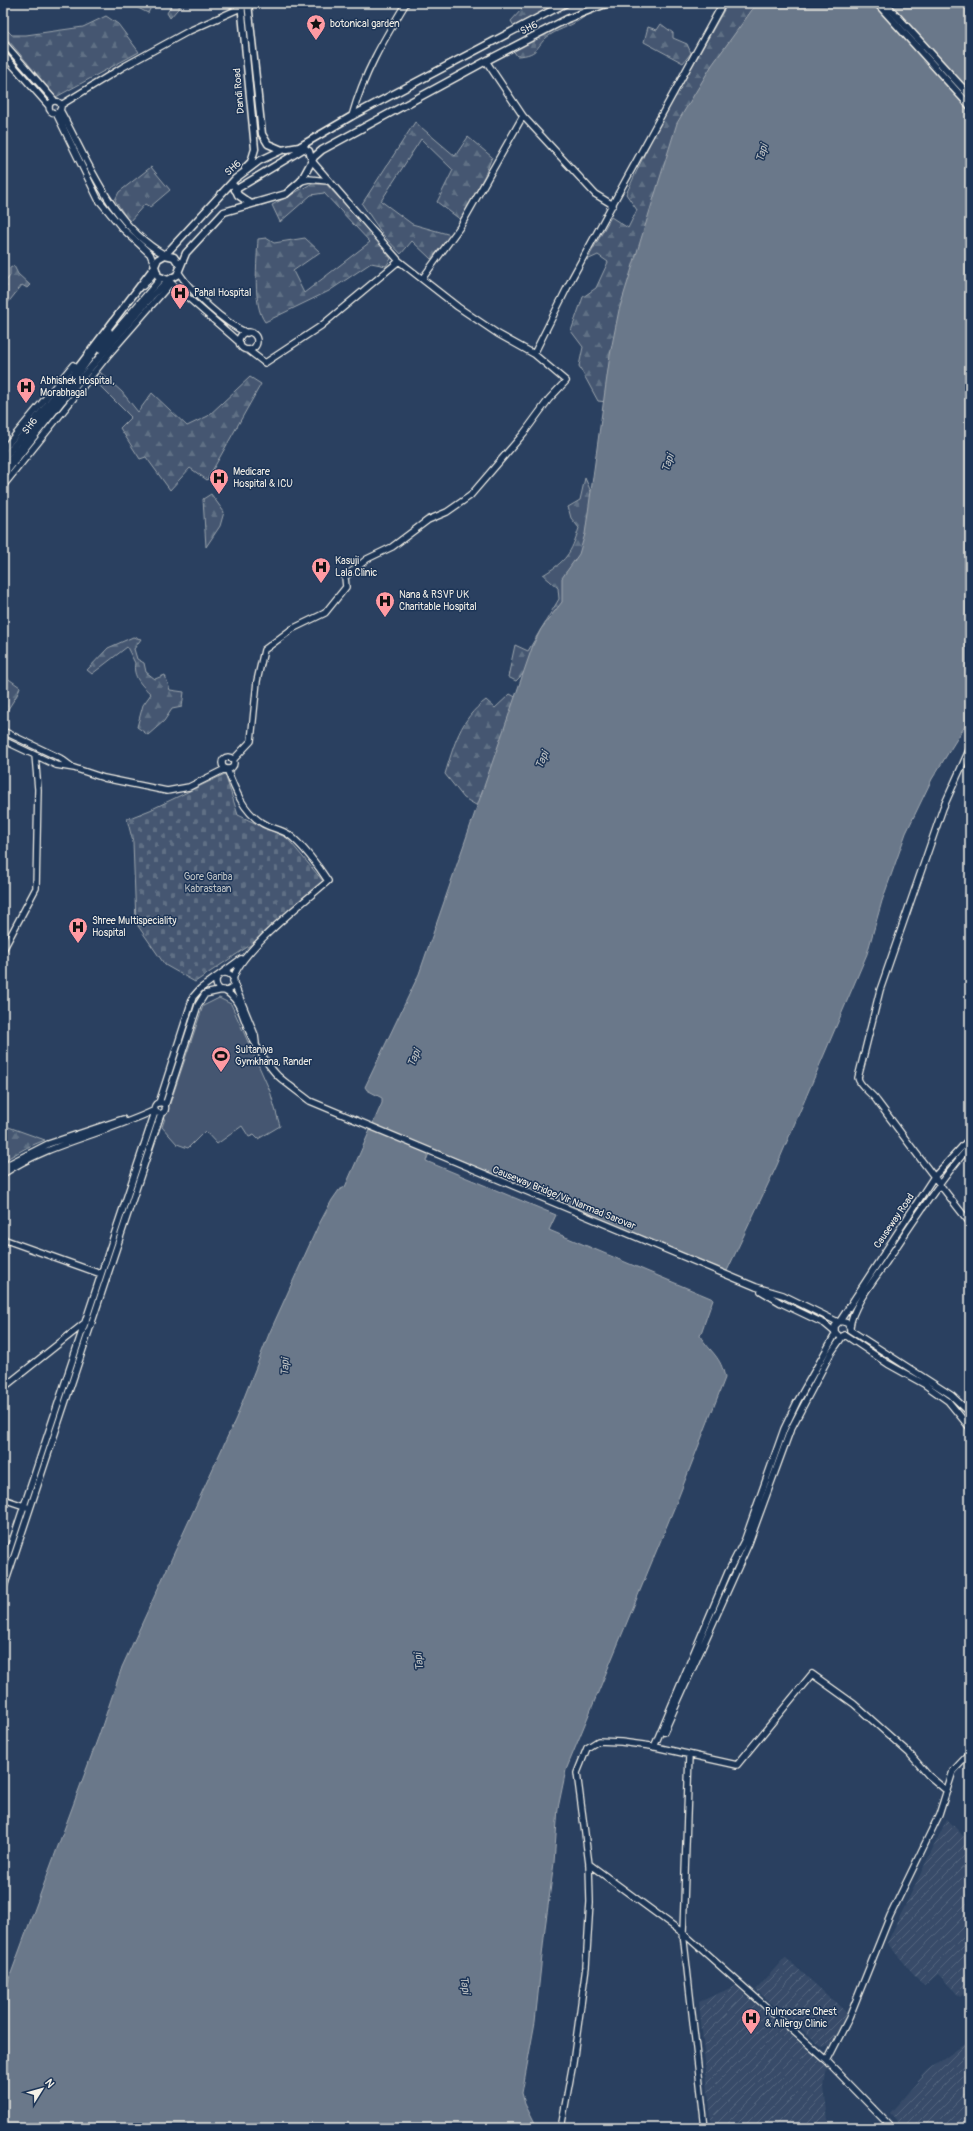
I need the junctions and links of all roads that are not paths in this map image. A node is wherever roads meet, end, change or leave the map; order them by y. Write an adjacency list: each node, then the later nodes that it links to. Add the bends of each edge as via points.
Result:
1 (406, 3): 19 (street, via 366,72)
2 (596, 3): 10 (main road)
3 (608, 3): 10 (main road, SH6)
4 (723, 3): 30 (street)
5 (877, 3): 17 (main road)
6 (885, 3): 14 (main road)
7 (248, 4): 9 (street); 22 (main road, Dandi Road, via 262,134 268,144)
8 (565, 4): 19 (main road, SH6)
9 (241, 6): 18 (street, via 123,67); 24 (main road, Dandi Road, via 255,149 251,162)
10 (567, 19): 13 (main road, SH6)
11 (3, 42): 15 (street)
12 (3, 54): 16 (street)
13 (486, 61): 20 (street); 23 (main road, SH6, via 322,150)
14 (970, 96)
15 (54, 100): 16 (street); 18 (street)
16 (48, 105): 18 (street, via 50,112)
17 (970, 106)
18 (59, 109): 31 (street, via 102,193 126,223 154,250); 33 (street, via 98,199 122,228 150,254)
19 (352, 116): 21 (main road, SH6)
20 (523, 116): 30 (street, via 595,194); 36 (street, via 460,227)
21 (302, 147): 22 (main road, SH6); 23 (main road); 28 (main road)
22 (282, 150): 24 (main road, SH6)
23 (313, 159): 26 (main road); 27 (street)
24 (242, 172): 25 (main road, SH6)
25 (235, 179): 28 (main road); 31 (main road, SH6)
26 (301, 181): 27 (street); 29 (main road, via 286,194)
27 (328, 181): 32 (street)
28 (235, 190): 29 (main road, via 242,200)
29 (251, 204): 34 (main road, via 224,212 186,253)
30 (613, 205): 40 (street, via 572,278)
31 (165, 256): 33 (main road, SH6, via 158,259); 34 (main road, via 174,257)
32 (399, 261): 36 (street); 39 (street, via 321,326 265,363)
33 (155, 268): 35 (main road); 41 (main road, SH6)
34 (179, 269): 35 (main road, via 174,278); 37 (street, via 189,288 237,328)
35 (167, 280): 38 (street); 41 (street); 45 (main road, SH6, via 62,401); 46 (street)
36 (422, 280): 40 (street, via 481,323)
37 (247, 333): 38 (street, via 240,338); 39 (street, via 254,335 257,340 254,348)
38 (240, 343): 39 (street)
39 (248, 350)
40 (534, 354): 51 (street, via 566,381 470,496 448,512 428,520 392,547 367,559 345,577 346,587 325,613 292,629 264,650 257,680 251,741)
41 (80, 369): 42 (street, via 73,365); 43 (main road, SH6); 44 (street)
42 (3, 450)
43 (3, 459)
44 (3, 468)
45 (3, 476)
46 (3, 486)
47 (3, 731): 52 (street, via 60,758)
48 (3, 740): 50 (street)
49 (970, 748): 67 (street, via 942,808 880,990 858,1078 860,1084 876,1098)
50 (35, 755): 52 (street, via 56,765); 54 (street, via 38,789 36,888)
51 (233, 760): 53 (street, via 233,768); 53 (street, via 228,757 223,760 222,764)
52 (74, 768): 53 (street, via 104,778 167,791 189,787)
53 (226, 769): 55 (street, via 238,797 249,812 262,823 289,836 321,870 328,882)
54 (3, 950)
55 (246, 956): 56 (street); 57 (street, via 235,972)
56 (220, 975): 57 (street, via 229,974); 58 (street, via 216,982 218,988); 60 (street, via 193,997)
57 (233, 981): 58 (street, via 230,988); 59 (street)
58 (223, 990): 59 (street, via 238,1004 251,1037); 61 (street, via 205,994 198,1005)
59 (256, 1043): 72 (street, Causeway Bridge/Vir Narmad Sarovar, via 279,1077 310,1101)
60 (159, 1103): 61 (street); 62 (street)
61 (165, 1106): 62 (street, via 164,1112)
62 (156, 1111): 65 (street, via 48,1144); 66 (street, via 50,1149); 71 (street); 75 (street)
63 (970, 1138): 67 (street, Causeway Road)
64 (970, 1146): 68 (street, Causeway Road)
65 (3, 1167)
66 (3, 1174)
67 (934, 1178): 68 (street); 73 (street, Causeway Road)
68 (939, 1184): 69 (street); 76 (street, Causeway Road, via 869,1287 851,1317)
69 (970, 1223)
70 (3, 1239): 71 (street)
71 (101, 1274): 74 (street)
72 (756, 1287): 73 (street, via 783,1295); 77 (street, via 781,1303 826,1324)
73 (839, 1321): 76 (street, via 845,1321); 77 (street, via 835,1326)
74 (86, 1322): 75 (street); 79 (street); 84 (street)
75 (92, 1324): 85 (street)
76 (850, 1328): 78 (street); 80 (street, via 951,1395)
77 (836, 1332): 78 (street); 88 (street, via 784,1429 745,1539 728,1572)
78 (844, 1336): 81 (street, via 924,1384 948,1401); 88 (street, via 831,1353 790,1432 749,1543)
79 (3, 1388)
80 (968, 1412): 81 (street)
81 (962, 1417): 82 (street)
82 (970, 1428)
83 (3, 1499): 84 (street)
84 (25, 1506): 85 (street); 86 (street)
85 (31, 1508): 87 (street)
86 (3, 1569)
87 (3, 1590)
88 (656, 1747): 90 (street); 92 (street, via 598,1741 587,1748 577,1772)
89 (970, 1753): 91 (street, via 953,1771)
90 (689, 1755): 91 (street, via 737,1765 812,1674 854,1704); 93 (street)
91 (947, 1791): 94 (street, via 939,1815 890,1916 850,2018)
92 (589, 1864): 93 (street); 95 (street, via 590,1902 586,1968)
93 (683, 1933): 94 (street); 96 (street)
94 (827, 2061): 97 (street)
95 (561, 2128)
96 (705, 2128)
97 (892, 2128)

